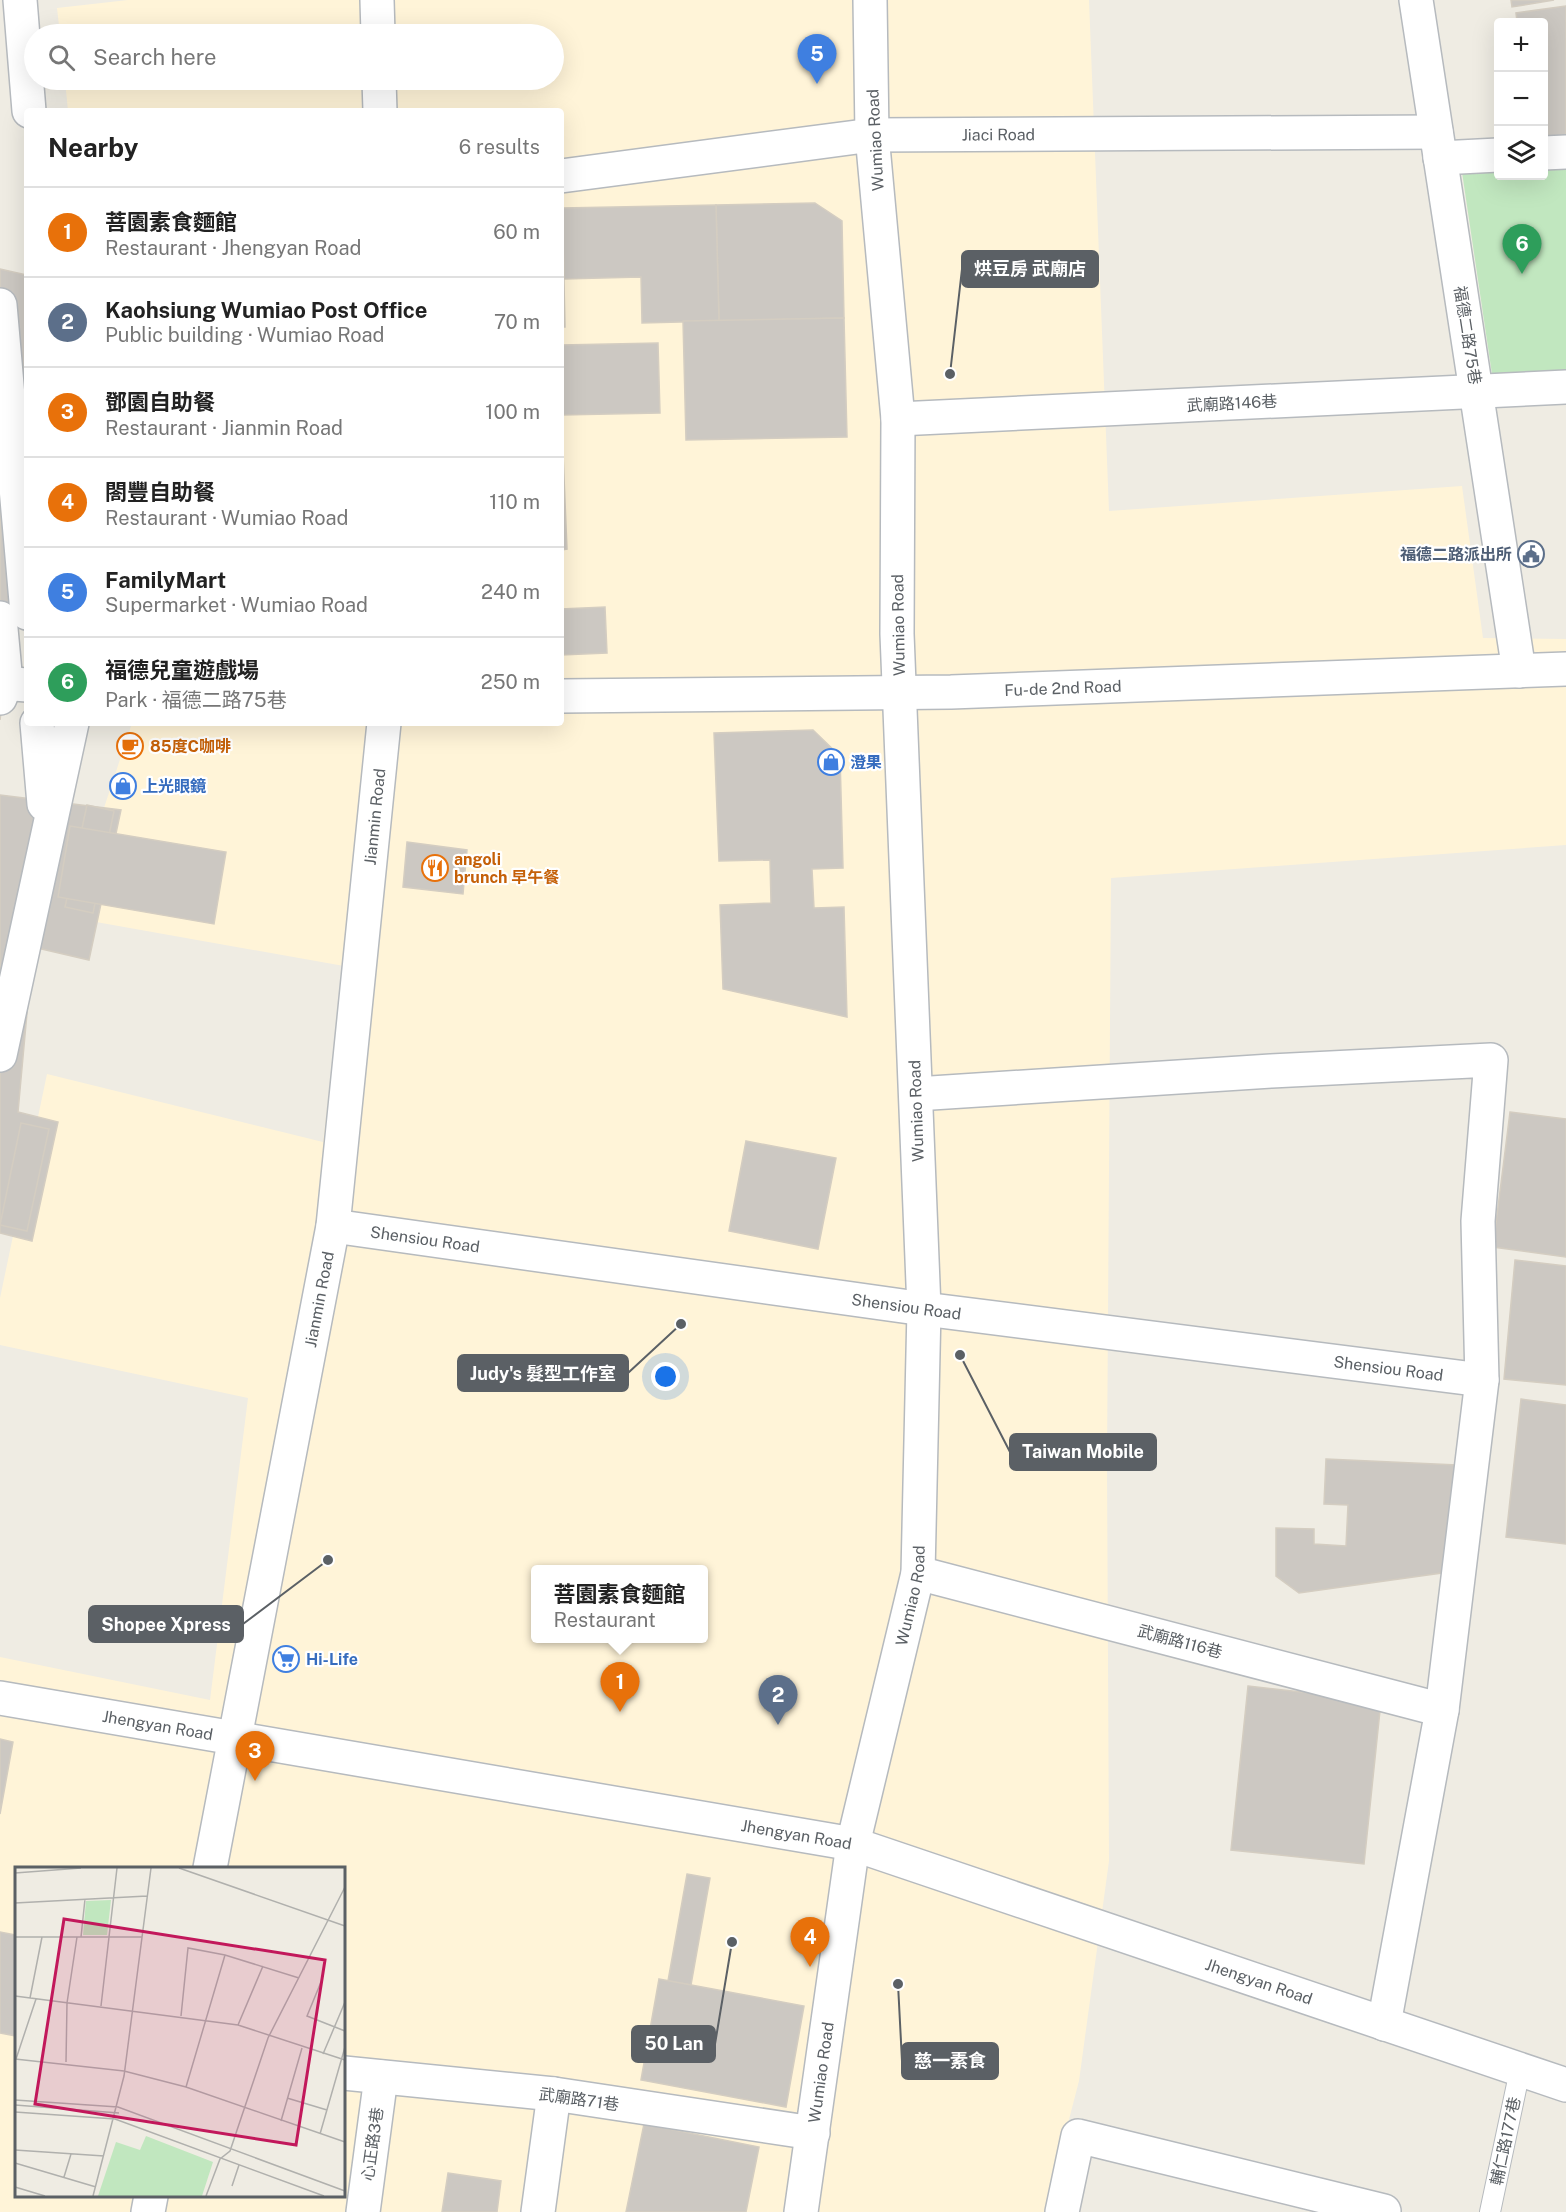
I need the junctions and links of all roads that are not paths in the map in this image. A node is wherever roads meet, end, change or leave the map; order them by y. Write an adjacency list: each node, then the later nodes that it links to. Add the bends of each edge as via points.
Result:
1 (20, 0): 6 (street)
2 (377, 0): 5 (street)
3 (870, 0): 11 (street, Wumiao Road)
4 (1416, 0): 12 (street, 福德二路75巷)
5 (378, 24)
6 (24, 44)
7 (28, 90): 9 (street)
8 (379, 90): 10 (street)
9 (30, 108)
10 (380, 108)
11 (872, 135): 12 (street, Jiaci Road); 16 (street, Jiaci Road); 20 (street, Wumiao Road)
12 (1438, 145): 15 (street, Jiaci Road); 19 (street, 福德二路75巷)
13 (1566, 152): 14 (street)
14 (1548, 153)
15 (1494, 154)
16 (564, 176)
17 (0, 305): 21 (street)
18 (1566, 387): 19 (street, 武廟路146巷)
19 (1476, 391): 20 (street, 武廟路146巷); 24 (street, 福德二路75巷)
20 (898, 419): 26 (street, Wumiao Road)
21 (24, 579)
22 (0, 618): 25 (street)
23 (1566, 669): 24 (street, Fu-de 2nd Road)
24 (1520, 671): 26 (street, Fu-de 2nd Road)
25 (8, 687)
26 (899, 693): 27 (street, Fu-de 2nd Road); 33 (street, Wumiao Road)
27 (564, 696)
28 (37, 726): 31 (street)
29 (71, 726): 31 (street)
30 (384, 726): 34 (street, Jianmin Road)
31 (47, 836): 32 (street)
32 (0, 1055)
33 (915, 1094): 35 (street, Wumiao Road); 36 (street, via 1491,1060 1478,1221)
34 (333, 1226): 35 (street, Shensiou Road); 40 (street, Jianmin Road)
35 (924, 1309): 36 (street, Shensiou Road); 37 (street, Wumiao Road)
36 (1482, 1380): 39 (street)
37 (918, 1573): 39 (street, 武廟路116巷); 41 (street, Wumiao Road)
38 (0, 1698): 40 (street, Jhengyan Road)
39 (1442, 1710): 43 (street)
40 (233, 1737): 41 (street, Jhengyan Road); 42 (street, Jianmin Road)
41 (853, 1844): 43 (street, Jhengyan Road); 49 (street, Wumiao Road)
42 (210, 1867)
43 (1384, 2024): 44 (street, Jhengyan Road)
44 (1520, 2070): 47 (street, Jhengyan Road); 57 (lane, 輔仁路177巷)
45 (345, 2073): 46 (street, 武廟路71巷)
46 (381, 2077): 48 (street, 武廟路71巷); 53 (street, 心正路3巷)
47 (1566, 2085)
48 (554, 2094): 49 (street, 武廟路71巷); 54 (street)
49 (813, 2133): 55 (street, Wumiao Road)
50 (151, 2197): 52 (street)
51 (1384, 2211): 56 (street, via 1078,2136)
52 (148, 2212)
53 (363, 2212)
54 (538, 2212)
55 (801, 2212)
56 (1062, 2212)
57 (1490, 2212)

